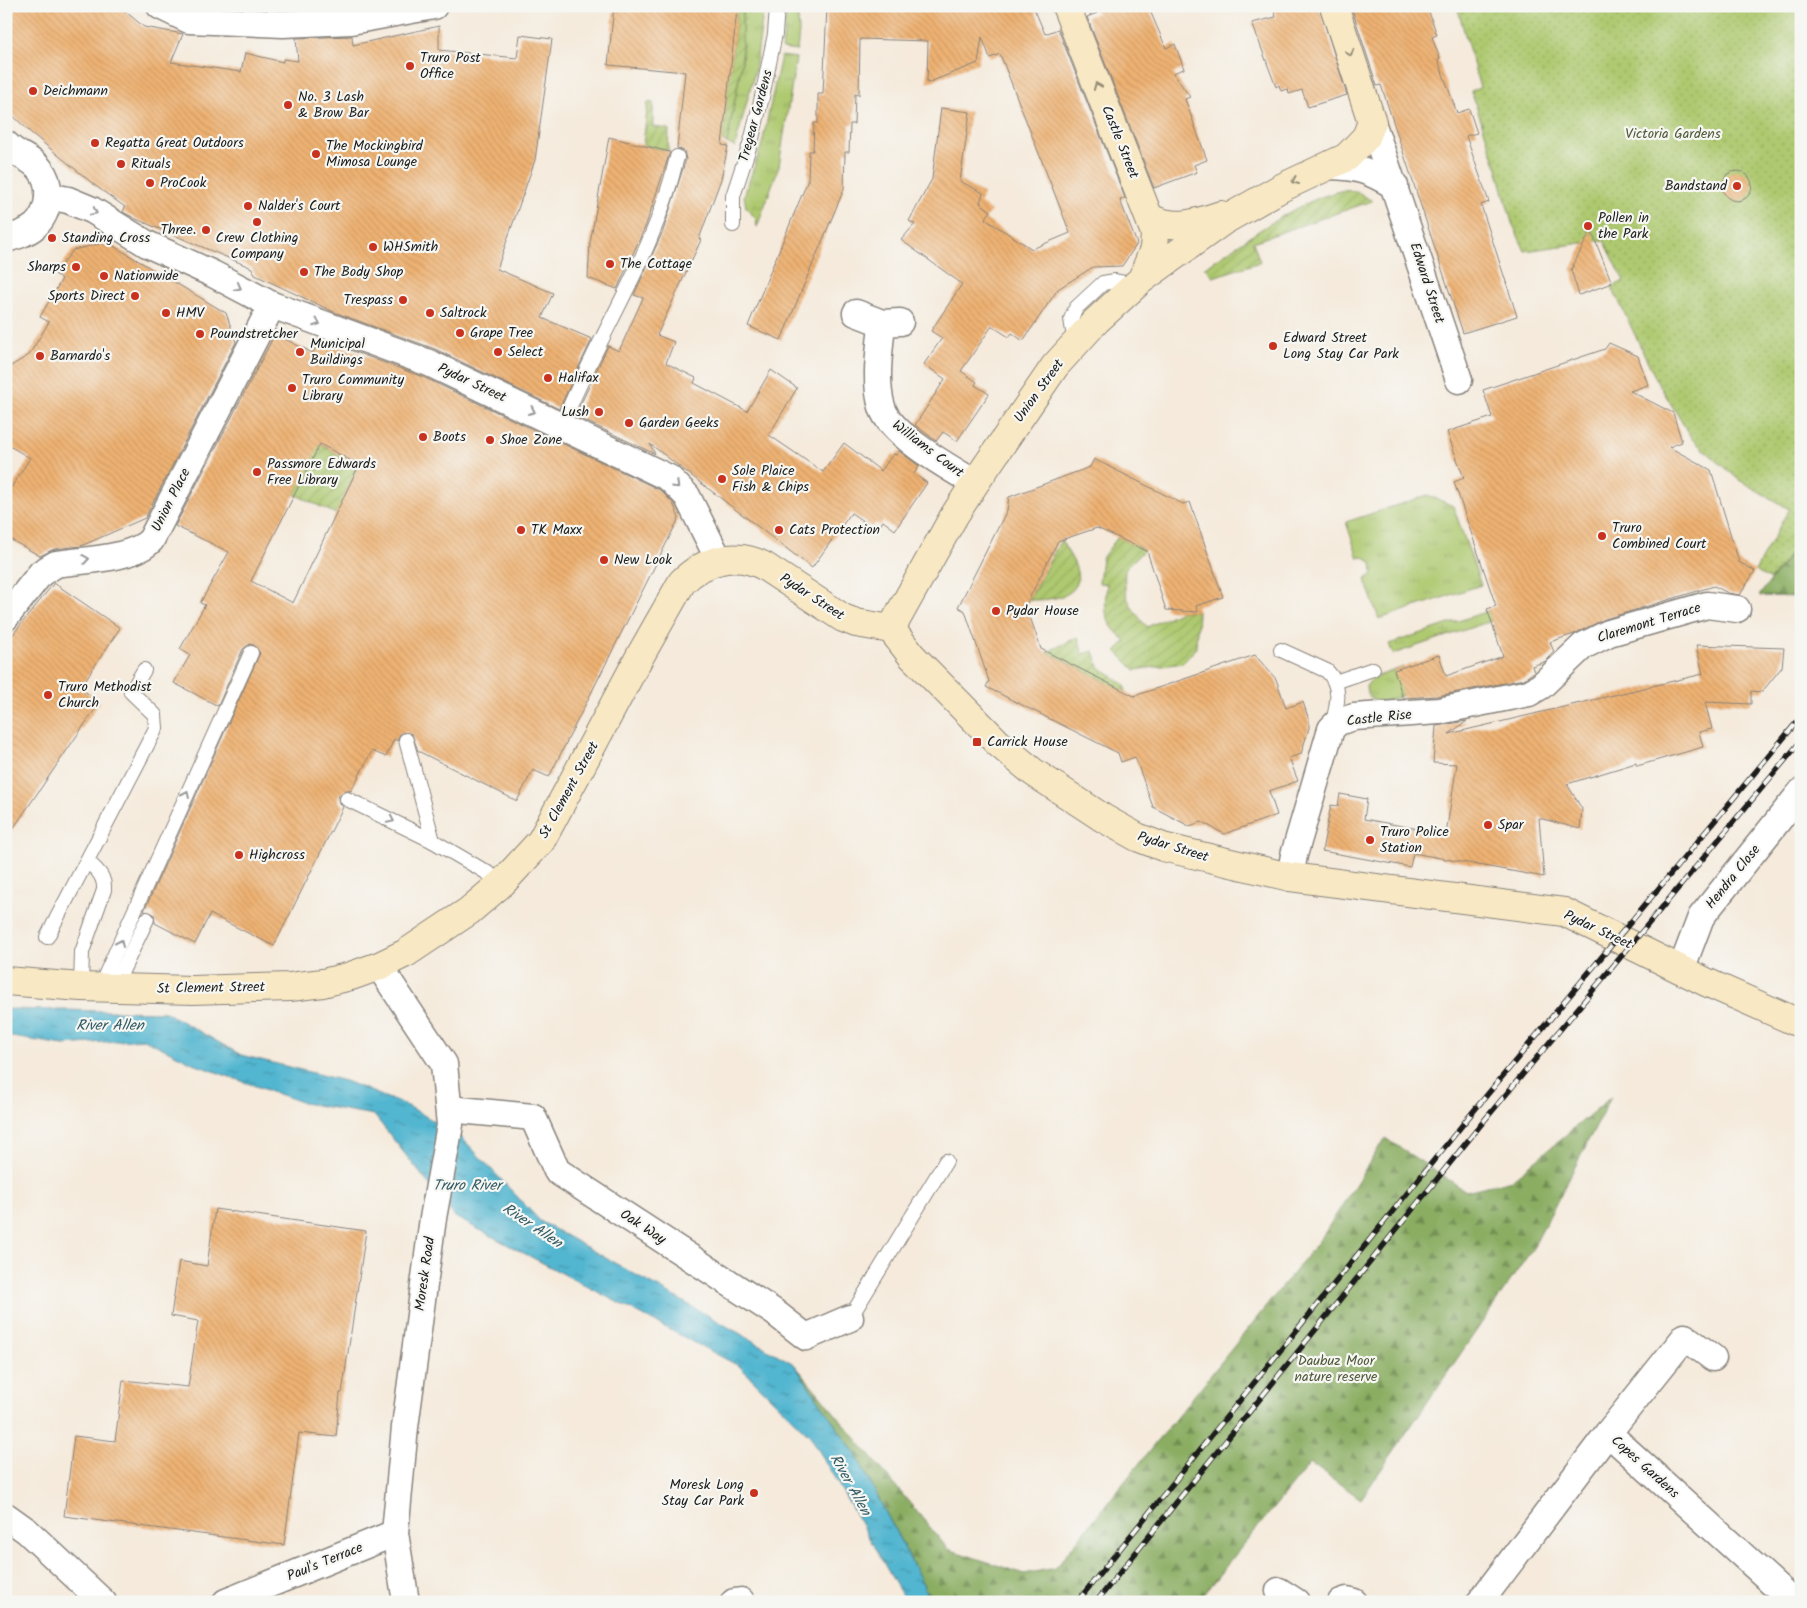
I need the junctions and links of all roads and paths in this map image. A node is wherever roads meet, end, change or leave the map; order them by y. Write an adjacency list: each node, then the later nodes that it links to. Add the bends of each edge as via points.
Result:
1 (160, 6): 6 (street, via 189,20)
2 (434, 6): 6 (street, via 351,21 283,24)
3 (777, 6): 15 (lane, Tregear Gardens, via 775,34 762,97 733,196)
4 (1066, 6): 14 (main road, Castle Street, one-way to 4)
5 (1334, 6): 7 (main road, Edward Street, one-way to 7)
6 (215, 13)
7 (1372, 122): 10 (main road, Union Street, via 1357,148); 11 (street, Edward Street)
8 (6, 144): 12 (street, via 14,153 40,169 45,176)
9 (677, 157): 21 (lane, via 663,209 631,285)
10 (1330, 166): 11 (street, via 1370,171); 13 (main road, Union Street, one-way to 13)
11 (1395, 186): 20 (street, Edward Street)
12 (48, 196): 16 (street, via 44,212 35,226); 18 (street, Pydar Street, one-way to 18, via 92,210 147,244)
13 (1246, 206): 14 (main road, Union Street, via 1182,225 1164,224); 17 (main road, Union Street)
14 (1150, 218): 17 (main road, Castle Street, via 1154,249)
15 (733, 225)
16 (6, 239)
17 (1139, 282): 22 (main road, Union Street, via 1055,366)
18 (272, 305): 21 (street, Pydar Street, one-way to 21, via 429,363); 25 (street, Union Place, one-way to 18, via 41,573 56,564 133,552 151,540)
19 (856, 313): 22 (street, Williams Court, via 891,322 879,393 885,415 905,436)
20 (1459, 380)
21 (562, 425): 23 (street, Pydar Street, one-way to 23, via 670,478 680,487 699,518)
22 (975, 483): 26 (main road, Union Street)
23 (719, 560): 26 (main road, Pydar Street, via 753,560 843,618); 40 (main road, St Clement Street, via 690,574 675,592 541,841)
24 (1737, 609): 32 (street, Claremont Terrace, via 1707,605 1609,633 1590,642 1541,686)
25 (6, 617)
26 (891, 629): 39 (main road, Pydar Street, via 912,656 998,744 1033,772 1103,818 1163,847)
27 (1280, 650): 31 (lane, via 1327,671)
28 (251, 653): 46 (lane, one-way to 28)
29 (1373, 669): 31 (lane)
30 (144, 670): 38 (lane, via 131,692 155,715 156,728)
31 (1335, 682): 33 (lane, via 1338,699)
32 (1522, 695): 33 (street, Castle Rise, via 1439,711 1354,717 1338,722)
33 (1331, 729): 39 (street, Castle Rise)
34 (406, 740): 37 (lane)
35 (1801, 792): 44 (street, Hendra Close, via 1701,917)
36 (347, 799): 37 (lane, one-way to 37)
37 (433, 841): 40 (lane)
38 (87, 861): 42 (lane); 46 (lane, via 102,874 104,883 82,952)
39 (1290, 878): 44 (main road, Pydar Street, via 1564,912)
40 (503, 882): 43 (main road, St Clement Street, via 434,936)
41 (147, 919): 46 (lane)
42 (47, 937)
43 (379, 966): 46 (main road, St Clement Street, via 323,983 290,987 193,990); 48 (street, Moresk Road, via 444,1064)
44 (1681, 970): 47 (main road, Pydar Street)
45 (6, 981): 46 (main road, St Clement Street)
46 (98, 987)
47 (1801, 1024)
48 (449, 1117): 50 (street, Oak Way, via 533,1117 557,1171 774,1312 806,1337); 54 (street, Moresk Road, via 405,1427)
49 (946, 1161): 50 (lane)
50 (850, 1318)
51 (1713, 1358): 52 (street, via 1685,1336)
52 (1608, 1434): 62 (street, Copes Gardens); 63 (street, Copes Gardens)
53 (6, 1516): 56 (street)
54 (395, 1533): 57 (street, Paul's Terrace); 58 (street, Moresk Road)
55 (741, 1601): 59 (street)
56 (103, 1602)
57 (226, 1602)
58 (406, 1602)
59 (734, 1602)
60 (1340, 1602): 61 (street)
61 (1354, 1602)
62 (1480, 1602)
63 (1794, 1602)

